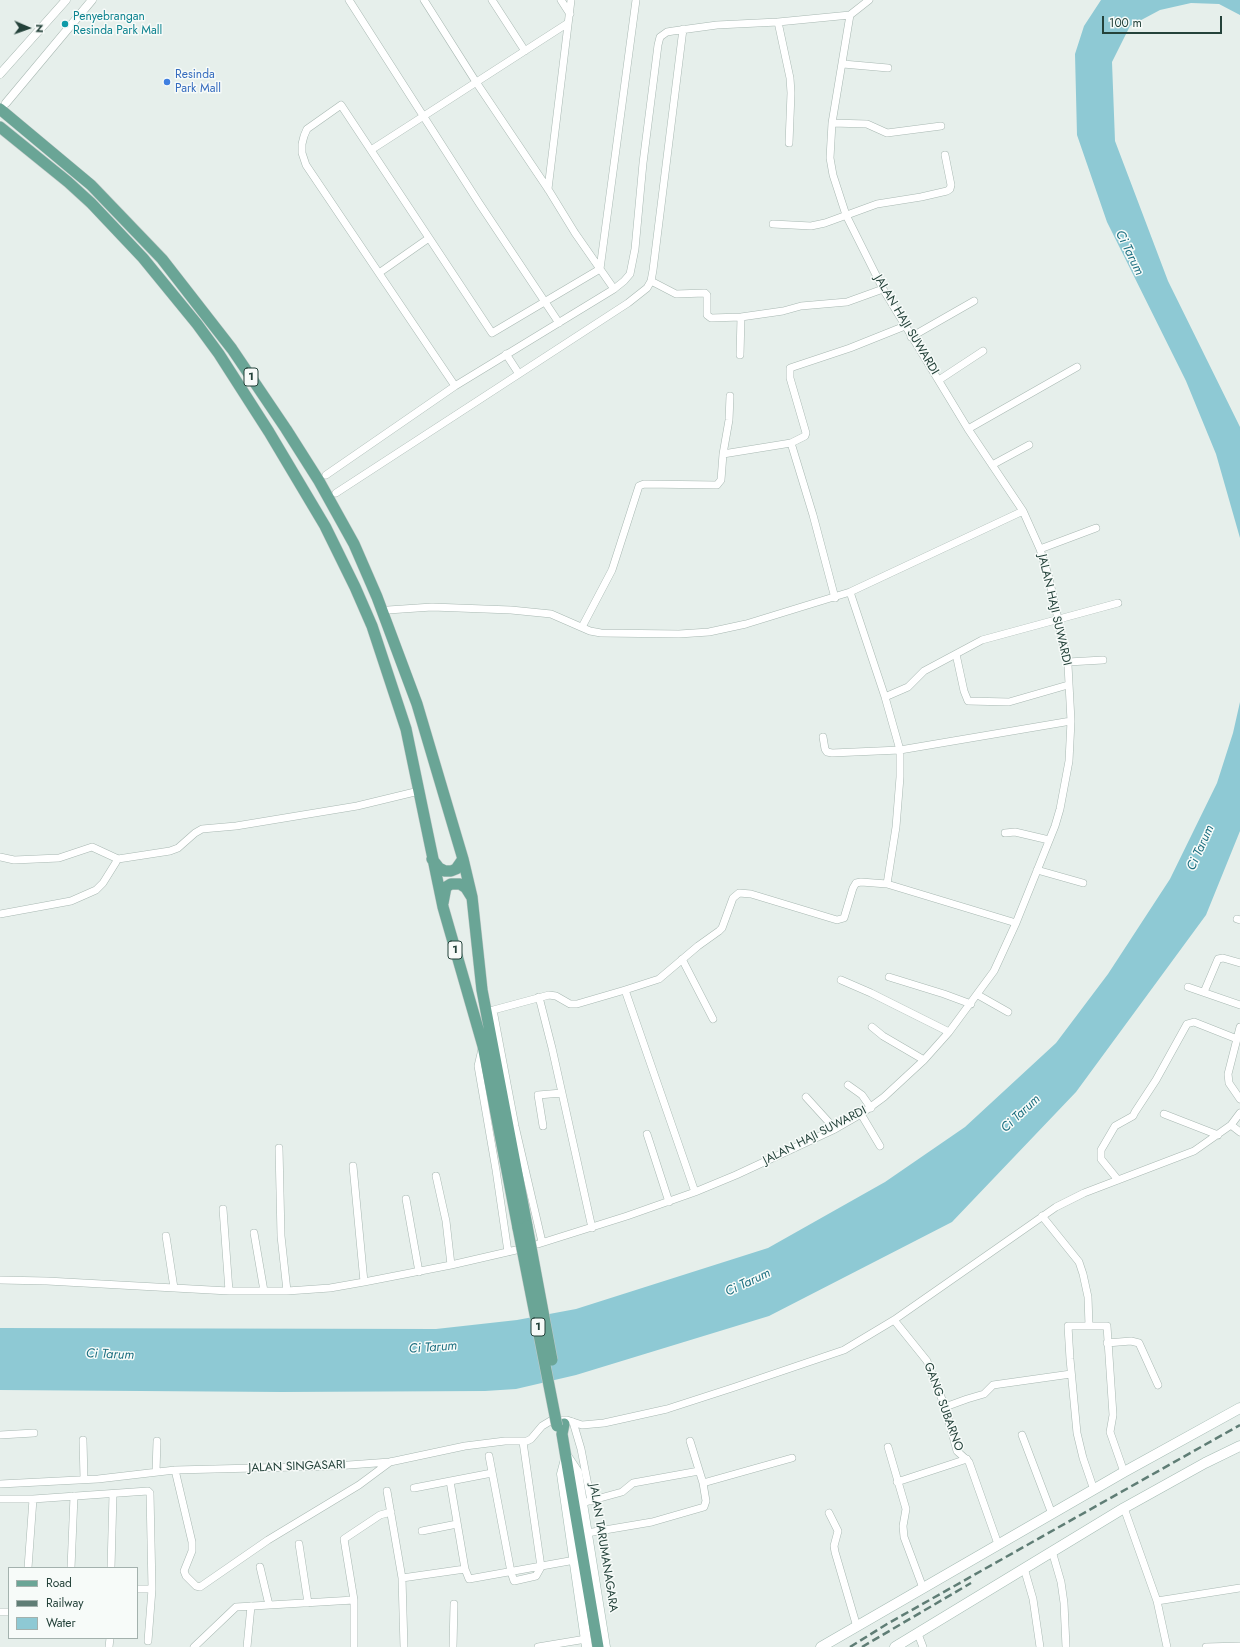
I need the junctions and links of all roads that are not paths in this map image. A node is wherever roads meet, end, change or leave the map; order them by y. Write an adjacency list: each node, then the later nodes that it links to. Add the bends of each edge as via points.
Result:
1 (66, 0): 18 (street)
2 (92, 0): 20 (street)
3 (349, 0): 21 (street)
4 (424, 0): 19 (street)
5 (492, 0): 15 (street)
6 (561, 0): 10 (street)
7 (571, 0): 10 (street)
8 (636, 0): 32 (street)
9 (869, 0): 11 (street)
10 (570, 14): 13 (street)
11 (850, 15): 12 (street); 16 (street, JALAN HAJI SUWARDI)
12 (778, 22): 14 (street); 25 (street, via 790,78)
13 (568, 23): 15 (street); 28 (street)
14 (683, 28): 34 (street); 35 (street, via 667,32 660,37 633,265 630,274)
15 (525, 51): 19 (street)
16 (842, 64): 17 (street); 22 (street, JALAN HAJI SUWARDI)
17 (888, 68)
18 (0, 74)
19 (476, 82): 21 (street); 28 (street)
20 (3, 106): 81 (main road, 1, via 91,185 162,259 232,349 319,481 354,544 377,597 417,704)
21 (424, 116): 26 (street); 37 (street, via 509,249)
22 (832, 123): 23 (street, via 867,124 887,133); 29 (street, JALAN HAJI SUWARDI, via 831,166)
23 (941, 126)
24 (0, 127): 75 (main road, 1, via 68,182 134,248 197,324 240,385 318,513 358,593 372,626 403,719)
25 (789, 143)
26 (371, 150): 31 (street); 33 (street, via 341,105 307,129 302,144 306,165)
27 (945, 155): 29 (street, via 950,189 877,204)
28 (548, 189): 32 (street)
29 (846, 215): 30 (street, via 811,226); 36 (street, JALAN HAJI SUWARDI)
30 (773, 224)
31 (429, 238): 33 (street); 37 (street, via 492,333)
32 (600, 269): 35 (street); 37 (street)
33 (379, 273): 49 (street)
34 (651, 281): 39 (street, via 676,294 705,293 707,314 711,318); 47 (street, via 647,288 628,303)
35 (614, 289): 40 (street)
36 (883, 289): 39 (street, via 847,302 801,306 783,312); 41 (street, JALAN HAJI SUWARDI)
37 (545, 300): 40 (street)
38 (974, 301): 42 (street)
39 (741, 316): 45 (street)
40 (559, 323): 44 (street)
41 (905, 326): 42 (street, JALAN HAJI SUWARDI); 52 (street, via 790,368 790,378 806,433)
42 (911, 337): 48 (street, JALAN HAJI SUWARDI)
43 (983, 350): 48 (street)
44 (506, 354): 47 (street); 49 (street)
45 (740, 355)
46 (1077, 367): 51 (street)
47 (519, 374): 57 (street)
48 (939, 380): 51 (street, JALAN HAJI SUWARDI)
49 (455, 386): 56 (street)
50 (730, 396): 54 (street)
51 (968, 429): 55 (street, JALAN HAJI SUWARDI)
52 (791, 443): 54 (street); 62 (street)
53 (1029, 445): 55 (street)
54 (723, 454): 66 (street, via 721,480 717,485 639,486 612,570)
55 (992, 465): 58 (street, JALAN HAJI SUWARDI)
56 (326, 475)
57 (336, 493)
58 (1023, 510): 60 (street, JALAN HAJI SUWARDI); 61 (street)
59 (1096, 528): 60 (street)
60 (1040, 549): 65 (street, JALAN HAJI SUWARDI)
61 (850, 592): 62 (street); 71 (street)
62 (836, 598): 66 (street, via 746,624 696,634 601,633)
63 (1118, 603): 65 (street)
64 (388, 610): 66 (street, via 432,607 529,611 552,614)
65 (1058, 619): 67 (street, via 982,640); 69 (street, JALAN HAJI SUWARDI)
66 (582, 627)
67 (956, 654): 70 (street, via 968,701 1008,702); 71 (street, via 924,671 908,687)
68 (1103, 660): 69 (street)
69 (1068, 662): 70 (street, JALAN HAJI SUWARDI)
70 (1068, 685): 72 (street, JALAN HAJI SUWARDI)
71 (885, 697): 74 (street)
72 (1071, 721): 74 (street); 77 (street, JALAN HAJI SUWARDI, via 1064,791)
73 (823, 737): 74 (street, via 825,749 832,753)
74 (900, 750): 84 (street, via 896,827)
75 (419, 791): 79 (street, via 357,806 236,826 202,829 174,850); 80 (main road, 1)
76 (1005, 833): 77 (street, via 1015,832)
77 (1049, 840): 82 (street, JALAN HAJI SUWARDI)
78 (0, 857): 79 (street, via 6,860 59,858 92,848)
79 (118, 859): 87 (street, via 96,890 71,901)
80 (432, 859): 81 (main road, via 440,868 451,871 456,870); 86 (main road, 1)
81 (464, 859): 85 (main road, 1)
82 (1038, 870): 83 (street); 88 (street, JALAN HAJI SUWARDI)
83 (1083, 883)
84 (887, 884): 88 (street); 89 (street, via 856,883 846,914 841,920 739,892 733,898 722,928)
85 (472, 897): 86 (main road, via 460,884 451,884 446,887); 100 (main road, 1, via 480,976)
86 (443, 907): 107 (main road, 1)
87 (0, 914)
88 (1016, 924): 96 (street, JALAN HAJI SUWARDI, via 994,971)
89 (682, 959): 94 (street, via 659,978); 102 (street)
90 (1240, 963): 95 (street, via 1218,959)
91 (889, 977): 98 (street)
92 (841, 980): 105 (street)
93 (1188, 987): 95 (street)
94 (625, 990): 97 (street, via 573,1004 553,995); 128 (street)
95 (1204, 992): 99 (street)
96 (978, 995): 98 (street, JALAN HAJI SUWARDI); 101 (street)
97 (539, 997): 100 (street); 110 (street)
98 (971, 1004): 105 (street, JALAN HAJI SUWARDI)
99 (1240, 1005)
100 (490, 1011): 133 (main road, 1); 134 (street, JALAN HAJI SUWARDI, via 540,1243)
101 (1008, 1012)
102 (713, 1019)
103 (872, 1027): 108 (street)
104 (1240, 1027): 106 (street)
105 (949, 1032): 108 (street, JALAN HAJI SUWARDI)
106 (1237, 1039): 112 (street, via 1228,1079); 127 (street, via 1194,1022 1187,1024 1136,1112 1115,1126 1102,1150 1101,1159)
107 (483, 1046): 133 (main road, 1); 138 (street, via 478,1066)
108 (924, 1060): 113 (street, JALAN HAJI SUWARDI)
109 (848, 1085): 113 (street, via 862,1095)
110 (562, 1093): 118 (street, via 538,1095); 134 (street)
111 (806, 1096): 119 (street)
112 (1240, 1099)
113 (871, 1108): 115 (street, JALAN HAJI SUWARDI)
114 (1240, 1113): 117 (street)
115 (861, 1114): 119 (street, JALAN HAJI SUWARDI); 123 (street)
116 (1164, 1114): 122 (street)
117 (1231, 1124): 120 (street); 122 (street)
118 (543, 1126)
119 (835, 1128): 128 (street, JALAN HAJI SUWARDI, via 773,1159)
120 (1240, 1132)
121 (648, 1134): 130 (street)
122 (1218, 1135): 127 (street, via 1184,1156)
123 (880, 1146)
124 (279, 1148): 146 (street, via 281,1236)
125 (353, 1166): 142 (street)
126 (436, 1176): 139 (street, via 446,1221)
127 (1118, 1180): 132 (street, via 1070,1199)
128 (695, 1192): 130 (street, JALAN HAJI SUWARDI)
129 (406, 1199): 140 (street)
130 (669, 1202): 134 (street, JALAN HAJI SUWARDI)
131 (223, 1209): 144 (street)
132 (1042, 1216): 147 (street); 148 (street, via 1079,1262 1088,1297)
133 (523, 1227): 154 (main road, 1, bridge)
134 (592, 1228)
135 (254, 1232): 145 (street)
136 (166, 1236): 143 (street)
137 (516, 1250): 138 (street)
138 (508, 1252): 139 (street)
139 (451, 1266): 140 (street)
140 (419, 1272): 142 (street)
141 (0, 1280): 143 (street)
142 (364, 1282): 146 (street, via 330,1288)
143 (174, 1288): 144 (street)
144 (229, 1291): 145 (street)
145 (264, 1291): 146 (street)
146 (287, 1291)
147 (894, 1320): 152 (street, GANG SUBARNO, via 927,1361); 154 (street, via 844,1350 822,1359 660,1410 617,1421)
148 (1089, 1326): 149 (street, via 1107,1326); 150 (street, via 1068,1326)
149 (1107, 1343): 151 (street, via 1139,1343); 172 (street, via 1113,1415 1110,1432)
150 (1071, 1374): 152 (street, via 992,1385 984,1394); 180 (street, via 1078,1433)
151 (1158, 1385)
152 (945, 1407): 167 (street, GANG SUBARNO, via 957,1452)
153 (1240, 1408): 172 (main road)
154 (564, 1427): 161 (street, via 559,1419 547,1422 531,1439); 165 (main road, JALAN TARUMANAGARA / 1); 186 (street, via 581,1449)
155 (34, 1433): 156 (street)
156 (0, 1434)
157 (1022, 1435): 190 (street)
158 (83, 1440): 174 (street)
159 (157, 1441): 171 (street)
160 (690, 1441): 170 (street)
161 (523, 1442): 168 (street, JALAN SINGASARI, via 505,1441 458,1446); 202 (street)
162 (1240, 1446): 187 (main road)
163 (888, 1447): 176 (street)
164 (489, 1456): 173 (street)
165 (567, 1457): 186 (main road, JALAN TARUMANAGARA / 1); 197 (main road, JALAN TARUMANAGARA, via 562,1474)
166 (792, 1458): 177 (street)
167 (967, 1459): 176 (street); 195 (street, GANG SUBARNO)
168 (390, 1462): 169 (street, JALAN SINGASARI); 169 (street, via 359,1485 262,1544 200,1587 196,1586 184,1571 192,1551 192,1542)
169 (175, 1470): 171 (street, JALAN SINGASARI)
170 (699, 1470): 177 (street); 186 (street, via 633,1483 622,1492)
171 (156, 1472): 174 (street, JALAN SINGASARI)
172 (1124, 1472): 180 (main road)
173 (492, 1473): 175 (street); 205 (street)
174 (84, 1479): 178 (street, JALAN SINGASARI)
175 (450, 1481): 179 (street); 191 (street)
176 (897, 1482): 207 (street, via 906,1509 904,1538)
177 (703, 1483): 193 (street, via 706,1500 704,1507 652,1522)
178 (0, 1484)
179 (414, 1488)
180 (1094, 1490): 190 (main road)
181 (387, 1491): 188 (street)
182 (113, 1494): 183 (street); 200 (street); 210 (street, via 141,1490 150,1493)
183 (74, 1496): 185 (street); 199 (street)
184 (0, 1499): 185 (street)
185 (33, 1499): 198 (street)
186 (583, 1501): 193 (main road, JALAN TARUMANAGARA); 228 (main road, 1)
187 (1124, 1508): 196 (main road); 212 (street)
188 (391, 1512): 206 (street); 211 (street, via 380,1514 344,1540)
189 (829, 1513): 217 (street, via 838,1532 835,1552)
190 (1052, 1514): 195 (main road)
191 (457, 1524): 192 (street); 203 (street)
192 (422, 1531)
193 (587, 1533): 229 (main road, JALAN TARUMANAGARA)
194 (299, 1544): 213 (street)
195 (998, 1544): 207 (main road)
196 (1052, 1551): 204 (main road); 234 (street, via 1061,1582)
197 (575, 1560): 202 (street); 220 (main road, JALAN TARUMANAGARA)
198 (28, 1567)
199 (71, 1567)
200 (111, 1567)
201 (260, 1567): 215 (street)
202 (541, 1567): 205 (street, via 536,1576 514,1581)
203 (465, 1568): 205 (street, via 469,1579); 206 (street)
204 (1024, 1568): 218 (main road); 233 (street, via 1033,1599)
205 (511, 1572)
206 (402, 1578): 225 (street)
207 (923, 1588): 217 (main road)
208 (1240, 1588): 212 (street)
209 (138, 1589): 210 (street)
210 (152, 1589): 219 (street)
211 (354, 1600): 213 (street); 224 (street)
212 (1157, 1601): 235 (street)
213 (308, 1603): 215 (street)
214 (454, 1604): 226 (street)
215 (269, 1605): 216 (street)
216 (251, 1606): 222 (street, via 236,1607); 223 (street)
217 (857, 1627): 230 (main road)
218 (918, 1634): 231 (main road); 232 (street)
219 (148, 1641)
220 (587, 1643): 227 (street)
221 (1240, 1646): 236 (street)
222 (194, 1647)
223 (247, 1647)
224 (354, 1647)
225 (404, 1647)
226 (453, 1647)
227 (538, 1647)
228 (598, 1647)
229 (605, 1647)
230 (821, 1647)
231 (895, 1647)
232 (923, 1647)
233 (1040, 1647)
234 (1066, 1647)
235 (1167, 1647)
236 (1206, 1647)

